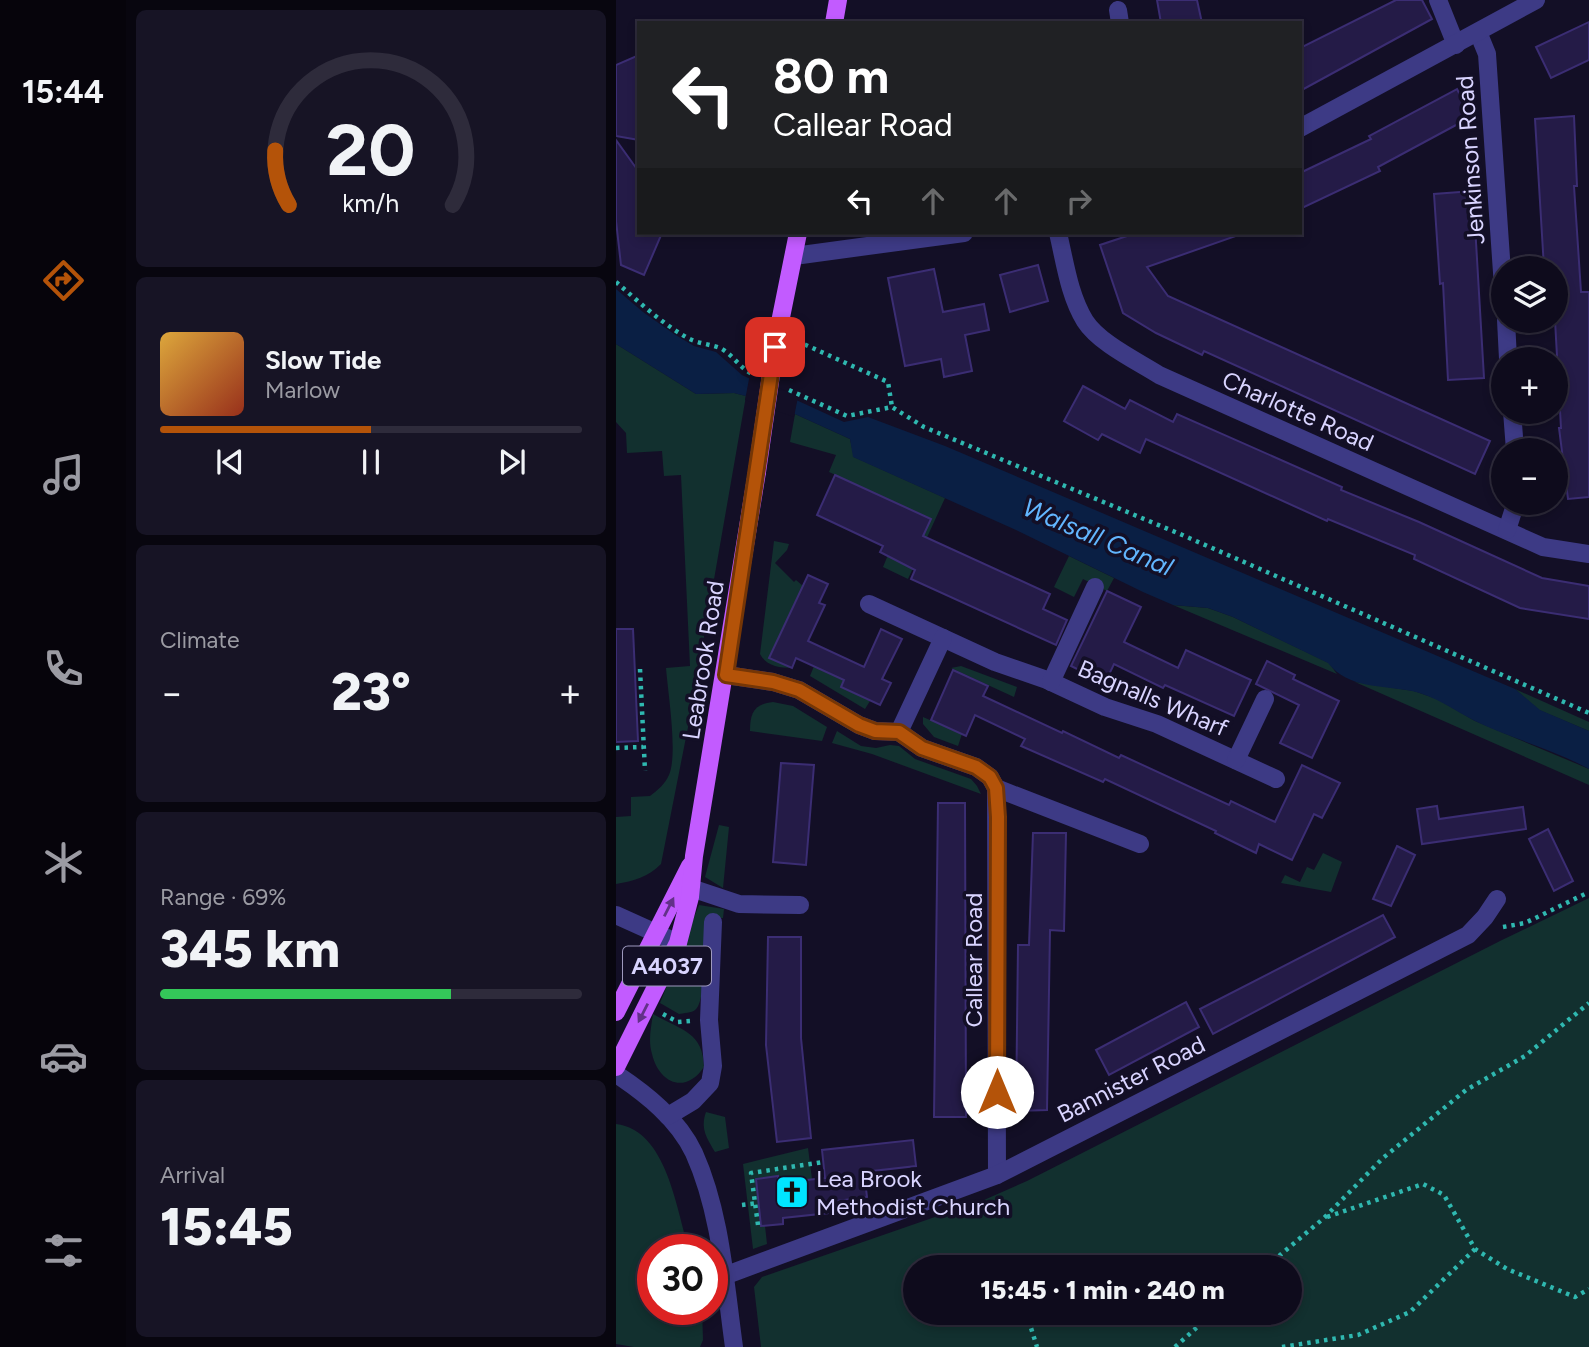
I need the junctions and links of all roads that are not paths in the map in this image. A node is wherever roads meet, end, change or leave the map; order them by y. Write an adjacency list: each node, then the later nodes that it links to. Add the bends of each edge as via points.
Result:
1 (838, 0): 4 (main road)
2 (1438, 0): 6 (street)
3 (1536, 0): 5 (street)
4 (834, 21)
5 (1478, 32): 6 (street); 12 (street, Jenkinson Road, via 1487,54)
6 (1456, 45): 7 (street)
7 (1302, 127)
8 (798, 235): 11 (main road, A4037)
9 (949, 235): 11 (street)
10 (1058, 235): 14 (street, Charlotte Road, via 1073,296 1086,322 1110,344 1159,375)
11 (794, 256): 19 (main road, Leabrook Road / A4037, bridge, via 776,340)
12 (1501, 256)
13 (1512, 515): 14 (street)
14 (1507, 530): 15 (street, Charlotte Road, via 1543,547)
15 (1589, 554)
16 (1095, 587): 20 (street, Bagnalls Wharf)
17 (869, 604): 18 (street, Bagnalls Wharf)
18 (943, 638): 20 (street, Bagnalls Wharf); 22 (street)
19 (726, 675): 22 (street, via 799,690 859,725); 27 (main road, Leabrook Road / A4037)
20 (1051, 682): 23 (street, Bagnalls Wharf)
21 (1265, 699): 23 (street, Bagnalls Wharf)
22 (899, 732): 25 (street, via 922,748 976,767)
23 (1237, 760): 24 (street, Bagnalls Wharf)
24 (1276, 779)
25 (996, 788): 26 (street); 39 (street, Callear Road)
26 (1140, 844)
27 (694, 856): 28 (main road, Leabrook Road / A4037); 33 (main road, Leabrook Road / A4037, one-way to 27)
28 (691, 888): 30 (street, via 739,905); 34 (main road, Leabrook Road / A4037)
29 (1497, 899): 39 (street, Bannister Road, via 1468,935)
30 (800, 905)
31 (616, 915): 33 (street)
32 (713, 922): 38 (street, via 710,1083)
33 (656, 933): 34 (street); 35 (main road, Leabrook Road / A4037)
34 (678, 943): 36 (main road, Leabrook Road / A4037, one-way to 36)
35 (616, 1012)
36 (616, 1067)
37 (616, 1074): 38 (street)
38 (668, 1116): 40 (street, via 693,1152 713,1207)
39 (997, 1175): 41 (street, Bannister Road)
40 (717, 1234)
41 (728, 1275)
42 (728, 1304): 43 (street)
43 (734, 1347)

